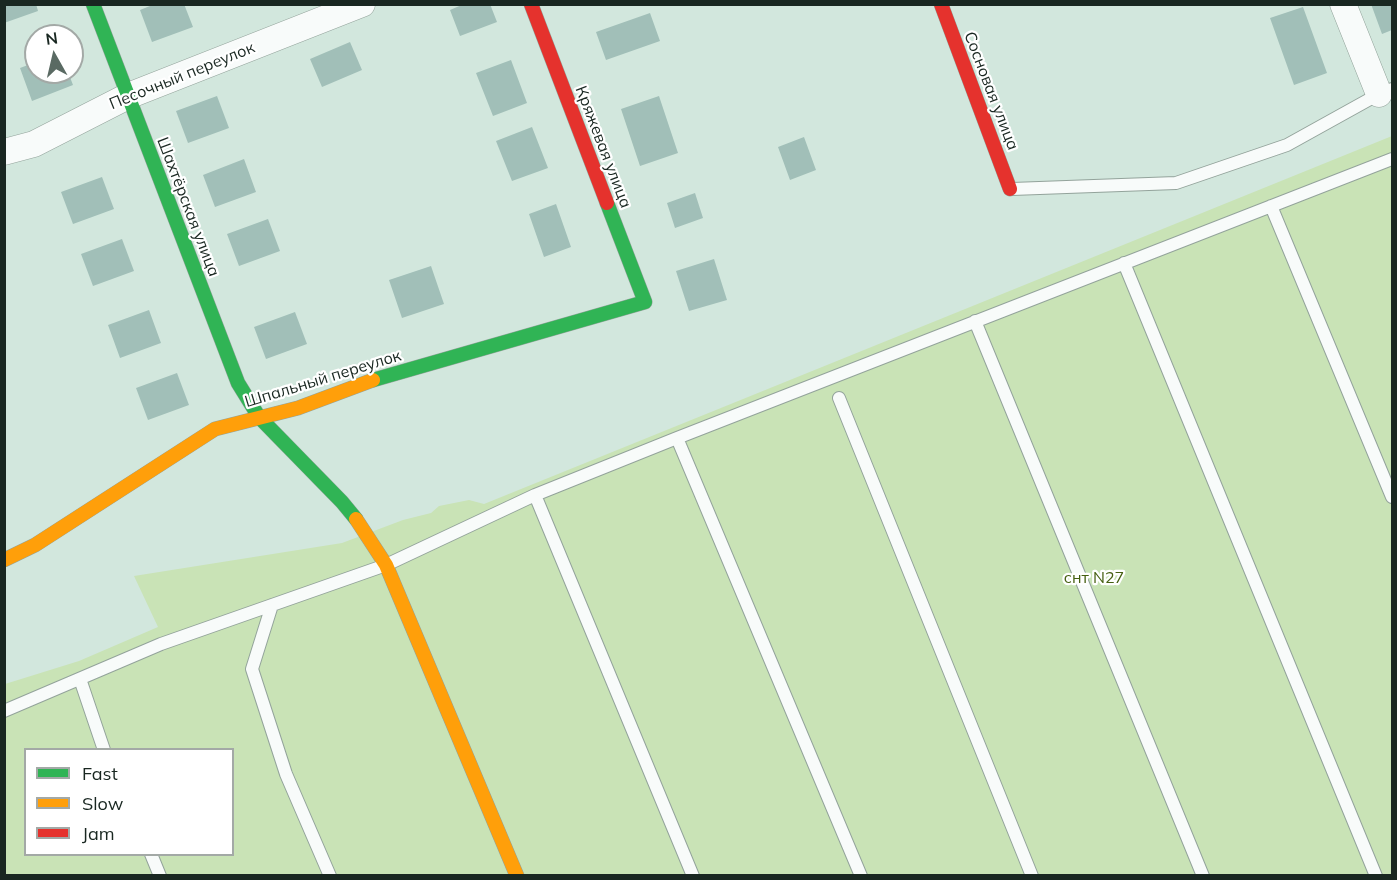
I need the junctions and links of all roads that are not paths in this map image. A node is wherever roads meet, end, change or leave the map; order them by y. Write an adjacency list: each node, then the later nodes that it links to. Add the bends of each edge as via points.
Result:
1 (93, 4): 7 (street, Шахтёрская улица)
2 (362, 4): 7 (street, Песочный переулок)
3 (531, 4): 13 (street, Кряжевая улица)
4 (941, 4): 10 (street, Сосновая улица)
5 (1343, 4): 6 (street)
6 (1386, 91): 10 (lane, via 1287,145 1176,183)
7 (128, 96): 8 (street, Песочный переулок, via 34,144); 16 (street, Шахтёрская улица, via 238,383)
8 (4, 152)
9 (1392, 159): 11 (lane)
10 (1010, 189)
11 (1271, 206): 12 (lane); 19 (lane)
12 (1124, 263): 14 (lane); 34 (lane)
13 (645, 302): 16 (street, Шпальный переулок, via 378,378 298,408)
14 (975, 321): 17 (lane); 33 (lane)
15 (839, 398): 32 (lane)
16 (259, 417): 20 (street, Шпальный переулок, via 215,429 35,545); 21 (street, Шахтёрская улица, via 342,502)
17 (677, 438): 18 (lane); 31 (lane)
18 (535, 495): 21 (lane); 30 (lane)
19 (1392, 497)
20 (4, 560)
21 (386, 565): 22 (lane); 29 (street, Шахтёрская улица)
22 (272, 605): 23 (lane, via 161,644); 28 (lane, via 252,669 286,774)
23 (80, 679): 24 (lane); 25 (lane)
24 (4, 711)
25 (103, 748)
26 (151, 856): 27 (lane)
27 (160, 876)
28 (330, 876)
29 (516, 876)
30 (693, 876)
31 (861, 876)
32 (1032, 876)
33 (1203, 876)
34 (1376, 876)

